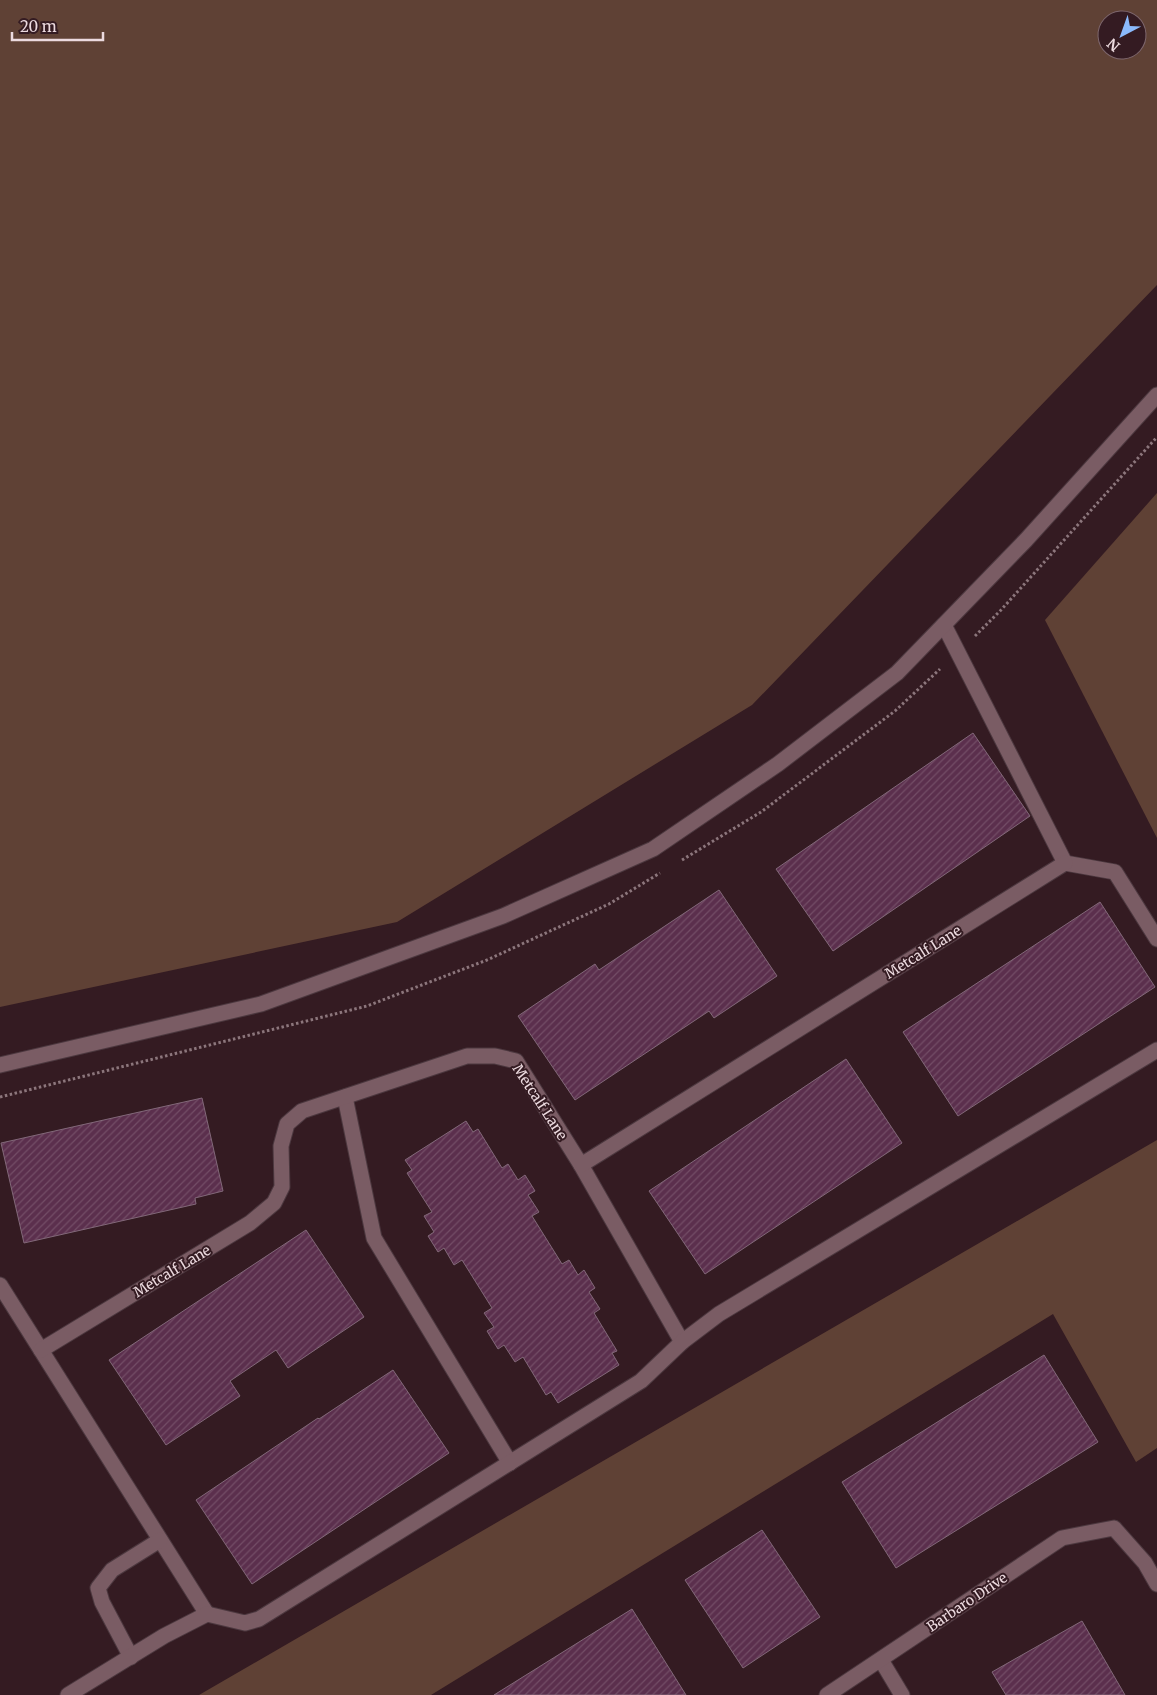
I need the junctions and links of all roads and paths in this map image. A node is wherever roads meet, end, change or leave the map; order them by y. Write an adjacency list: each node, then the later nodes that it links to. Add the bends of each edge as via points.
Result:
1 (1157, 395): 2 (street)
2 (944, 625): 3 (street); 6 (street, via 897,673 778,764 653,849 503,916 261,1004)
3 (1065, 862): 4 (street, via 1114,872); 8 (street, Metcalf Lane)
4 (1157, 939)
5 (1157, 1050): 10 (street, via 719,1314)
6 (0, 1065)
7 (345, 1097): 8 (street, Metcalf Lane, via 467,1056 495,1056 516,1061); 11 (street, Metcalf Lane, via 302,1111 287,1124 280,1146 282,1187 274,1203 250,1223); 12 (street, via 374,1238)
8 (581, 1165): 10 (street)
9 (0, 1285): 11 (street)
10 (682, 1342): 12 (street, via 641,1381)
11 (41, 1350): 13 (street)
12 (510, 1463): 15 (street, via 259,1619 245,1622)
13 (160, 1540): 15 (street); 16 (street, via 112,1570 98,1588)
14 (1157, 1584): 17 (street, Barbaro Drive, via 1145,1564 1114,1528 1062,1538)
15 (207, 1614): 16 (street)
16 (131, 1657): 18 (street)
17 (881, 1660): 19 (street, Barbaro Drive); 20 (street)
18 (68, 1695)
19 (827, 1695)
20 (902, 1695)

